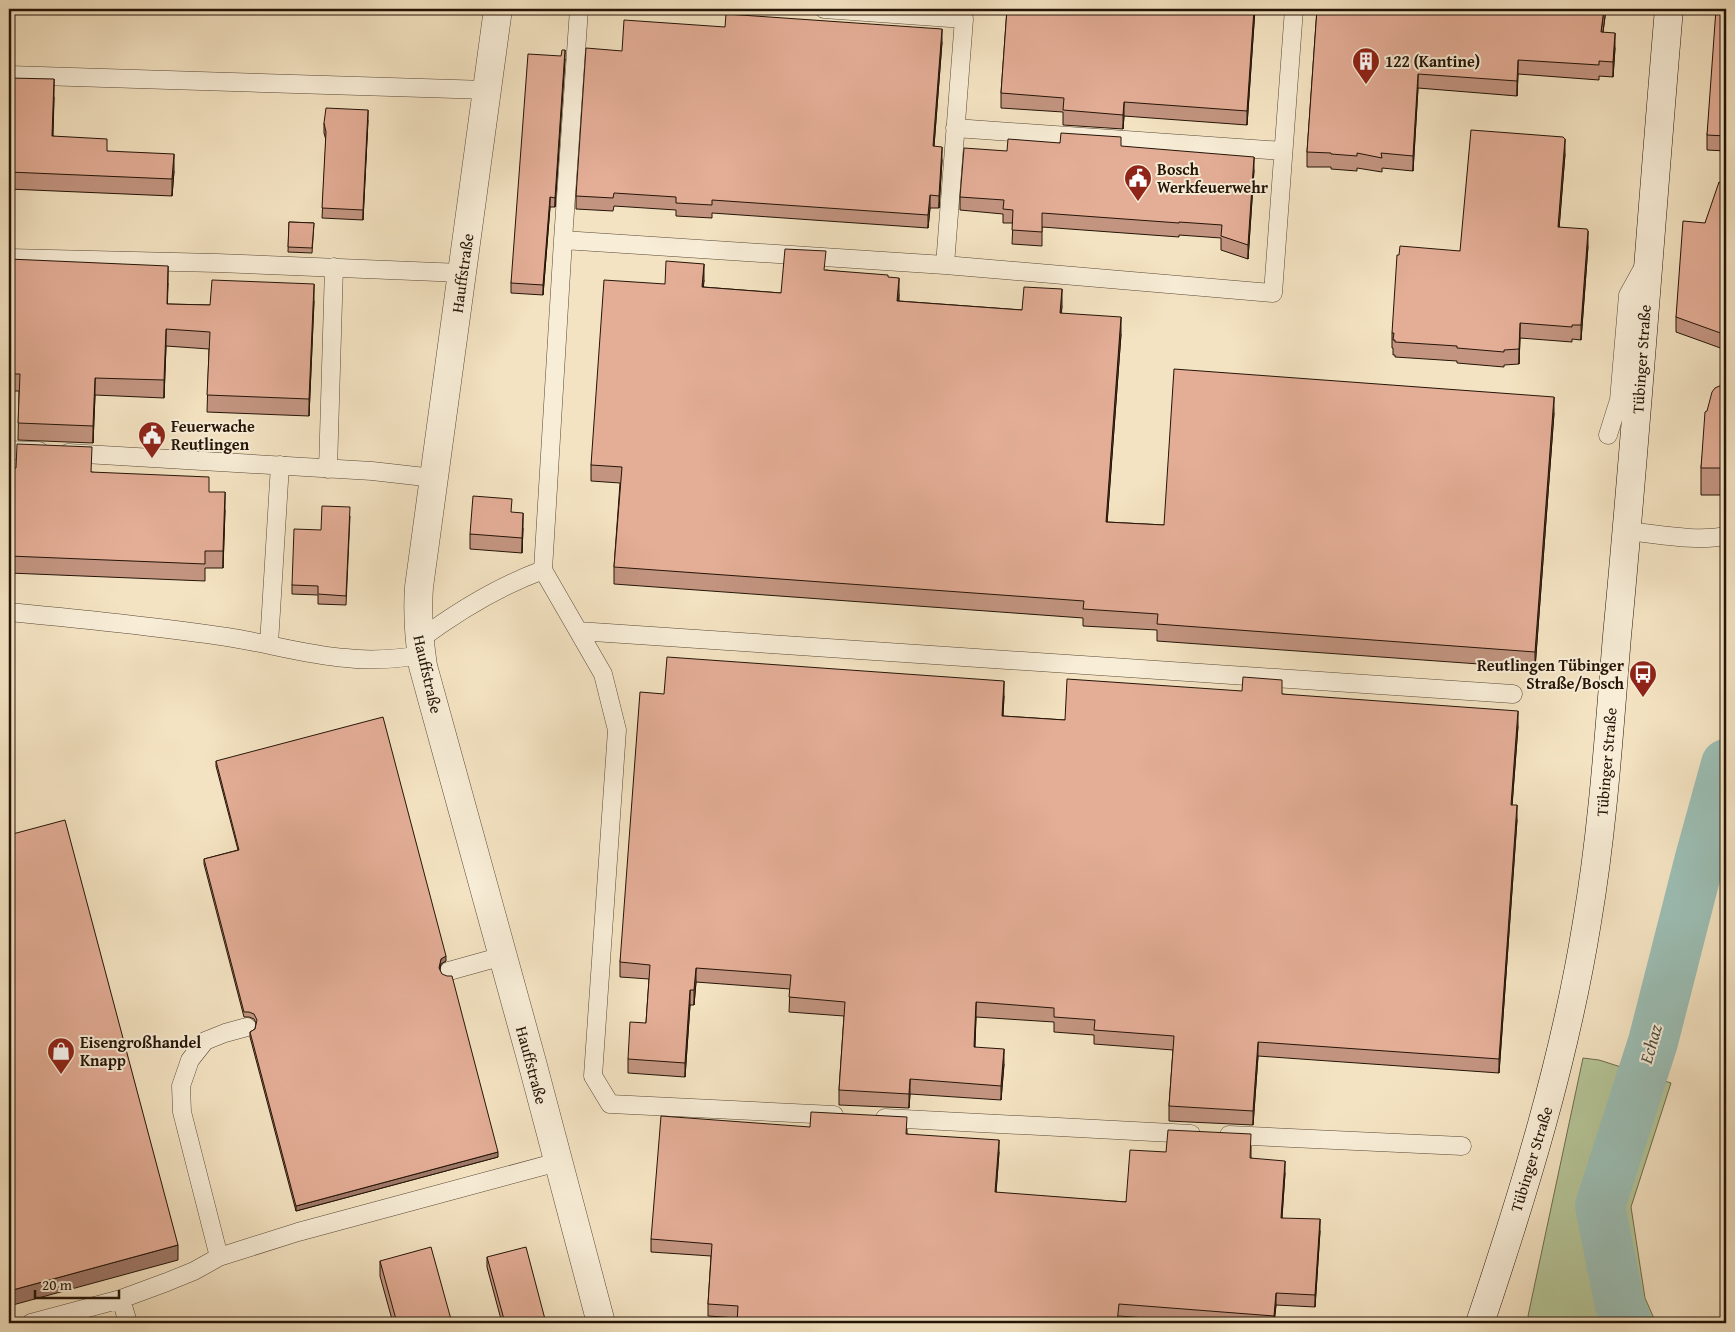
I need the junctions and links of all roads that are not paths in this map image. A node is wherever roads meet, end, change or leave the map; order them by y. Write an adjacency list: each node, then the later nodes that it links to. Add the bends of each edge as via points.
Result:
1 (498, 9): 7 (street, Hauffstraße)
2 (579, 9): 10 (lane)
3 (824, 9): 8 (lane, via 964,19)
4 (1294, 9): 9 (lane)
5 (1669, 9): 11 (street, Tübinger Straße)
6 (9, 74): 7 (lane)
7 (487, 90): 15 (street, Hauffstraße)
8 (955, 128): 9 (lane); 13 (lane)
9 (1283, 151): 13 (lane, via 1273,292)
10 (564, 240): 13 (lane); 23 (lane)
11 (1649, 257): 16 (lane, via 1628,295 1619,400); 21 (street, Tübinger Straße)
12 (9, 258): 14 (lane)
13 (945, 265)
14 (334, 267): 15 (lane); 19 (lane)
15 (462, 273): 20 (street, Hauffstraße)
16 (1608, 434)
17 (9, 450): 18 (lane)
18 (280, 465): 19 (lane); 26 (lane)
19 (328, 469): 20 (lane)
20 (434, 478): 27 (street, Hauffstraße, via 418,603)
21 (1626, 531): 22 (lane, via 1695,538); 41 (street, Tübinger Straße, via 1602,812 1583,948 1545,1114)
22 (1726, 536)
23 (543, 570): 25 (lane); 27 (lane, via 514,581 450,617)
24 (9, 612): 26 (lane, via 192,632)
25 (578, 632): 28 (lane); 32 (lane, via 603,674 617,730 593,1076 610,1104)
26 (269, 644): 27 (lane, via 347,658 394,658)
27 (420, 648): 29 (street, Hauffstraße)
28 (1513, 694)
29 (503, 956): 30 (lane); 35 (street, Hauffstraße)
30 (449, 971)
31 (247, 1027): 36 (lane, via 205,1041 190,1060 181,1086 182,1112)
32 (846, 1116)
33 (866, 1117): 34 (lane)
34 (1462, 1146)
35 (558, 1162): 36 (lane, via 298,1232); 40 (street, Hauffstraße)
36 (220, 1257): 37 (lane, via 168,1282)
37 (121, 1298): 38 (lane); 39 (lane)
38 (30, 1323)
39 (128, 1323)
40 (601, 1323)
41 (1480, 1323)

